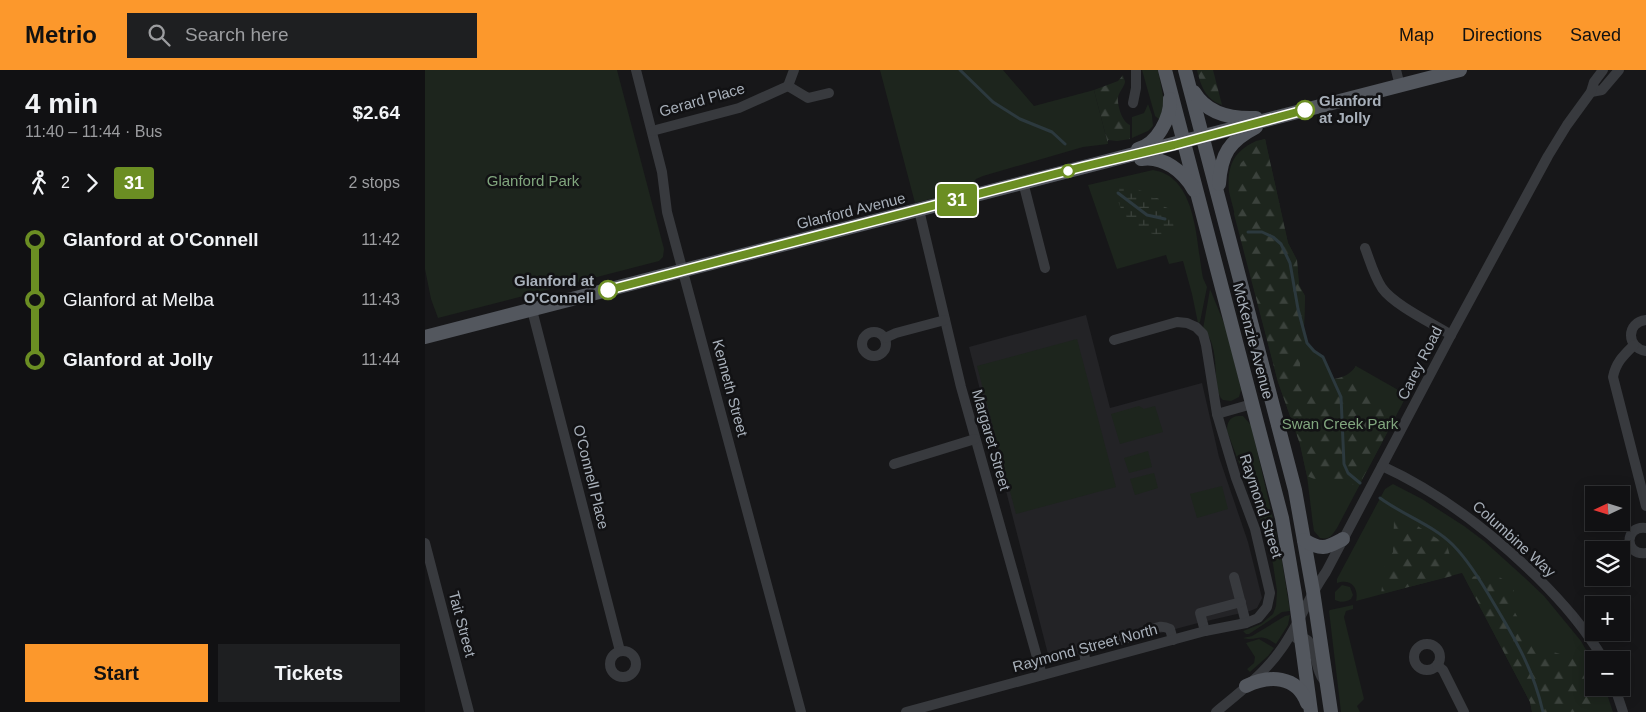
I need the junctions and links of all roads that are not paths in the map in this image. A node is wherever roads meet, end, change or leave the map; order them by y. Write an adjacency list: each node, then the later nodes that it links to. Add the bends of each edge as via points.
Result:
1 (636, 70): 17 (street, Kenneth Street)
2 (793, 70): 11 (street)
3 (1135, 70): 15 (street)
4 (1397, 70): 12 (street)
5 (1460, 70): 12 (main road, Glanford Avenue)
6 (1597, 70): 13 (street)
7 (1603, 70): 13 (street, Carey Road)
8 (1619, 70): 13 (street, Carey Road, via 1602,90)
9 (1167, 75): 19 (main road, McKenzie Avenue); 20 (main road, via 1170,105 1165,121 1151,144 1136,150)
10 (1187, 75): 16 (main road, via 1199,100 1213,111 1235,118); 18 (main road, McKenzie Avenue)
11 (788, 86): 14 (street, via 808,98); 17 (street, Gerard Place, via 739,108)
12 (1400, 86): 16 (main road, Glanford Avenue)
13 (1591, 92): 31 (street, Carey Road, via 1548,156)
14 (829, 93)
15 (1133, 103)
16 (1277, 117): 18 (main road, Glanford Avenue); 22 (main road, via 1232,143 1220,170)
17 (652, 131): 27 (street, Kenneth Street, via 667,212)
18 (1203, 137): 19 (main road, Glanford Avenue); 22 (main road, McKenzie Avenue)
19 (1184, 142): 20 (main road, Glanford Avenue); 23 (main road, McKenzie Avenue)
20 (1131, 156): 21 (main road, Glanford Avenue); 23 (main road, via 1138,160 1157,159 1174,168 1187,178)
21 (1023, 182): 24 (main road, Glanford Avenue); 26 (street)
22 (1218, 198): 46 (main road, McKenzie Avenue)
23 (1199, 199): 37 (main road, McKenzie Avenue)
24 (919, 210): 27 (main road, Glanford Avenue); 29 (street, Margaret Street)
25 (1365, 248): 31 (street, via 1372,269 1392,298)
26 (1045, 268)
27 (684, 271): 28 (main road, Glanford Avenue); 69 (street, Kenneth Street)
28 (532, 310): 32 (main road, Glanford Avenue); 59 (street, O'Connell Place)
29 (945, 320): 33 (street); 39 (street, Margaret Street)
30 (1646, 320): 35 (street, via 1631,331)
31 (1451, 334): 41 (street, Carey Road)
32 (425, 337)
33 (885, 338)
34 (1114, 340): 38 (street, Raymond Street, via 1177,322 1196,326 1206,345)
35 (1634, 345): 36 (street); 42 (street, via 1619,359 1613,377)
36 (1646, 351)
37 (1252, 404): 38 (street); 54 (main road, McKenzie Avenue, via 1281,518)
38 (1217, 414): 52 (street, Raymond Street, via 1255,529 1269,584)
39 (975, 439): 40 (street); 63 (street, Margaret Street)
40 (895, 464)
41 (1382, 466): 45 (street, Carey Road); 60 (street, Columbine Way, via 1457,508 1489,534 1569,610)
42 (1646, 506)
43 (1646, 524): 44 (street)
44 (1646, 528): 48 (street, via 1633,531 1629,543 1636,552)
45 (1343, 538): 46 (main road, via 1327,547 1316,547); 50 (street, Carey Road)
46 (1305, 540): 50 (main road, McKenzie Avenue)
47 (425, 543): 68 (street, Tait Street)
48 (1646, 553)
49 (1234, 577): 51 (street)
50 (1313, 590): 54 (street, Carey Road); 64 (main road, McKenzie Avenue)
51 (1241, 602): 53 (street); 55 (street, via 1200,613)
52 (1267, 607): 53 (street, Raymond Street North, via 1258,618)
53 (1246, 622): 55 (street, Raymond Street North)
54 (1299, 622): 56 (main road, McKenzie Avenue); 58 (street, Carey Road)
55 (1205, 631): 57 (street, Raymond Street North)
56 (1301, 637): 58 (street); 64 (street, via 1313,646 1317,667); 73 (main road, McKenzie Avenue)
57 (1173, 640): 61 (street, Raymond Street North); 61 (street, via 1170,629 1155,627 1097,646 1087,646 1084,653)
58 (1286, 642): 65 (street, Carey Road)
59 (620, 651)
60 (1599, 651)
61 (1086, 663): 63 (street, Raymond Street North)
62 (1437, 665): 75 (street, via 1443,670)
63 (1042, 675): 67 (street, Raymond Street North)
64 (1326, 682): 74 (main road, McKenzie Avenue)
65 (1246, 686): 72 (street, Carey Road); 73 (main road, via 1259,680 1283,680 1304,692)
66 (1618, 696): 76 (street)
67 (949, 700): 70 (street, Raymond Street North); 71 (street)
68 (469, 712)
69 (801, 712)
70 (906, 712)
71 (949, 712)
72 (1216, 712)
73 (1311, 712)
74 (1331, 712)
75 (1463, 712)
76 (1623, 712)

